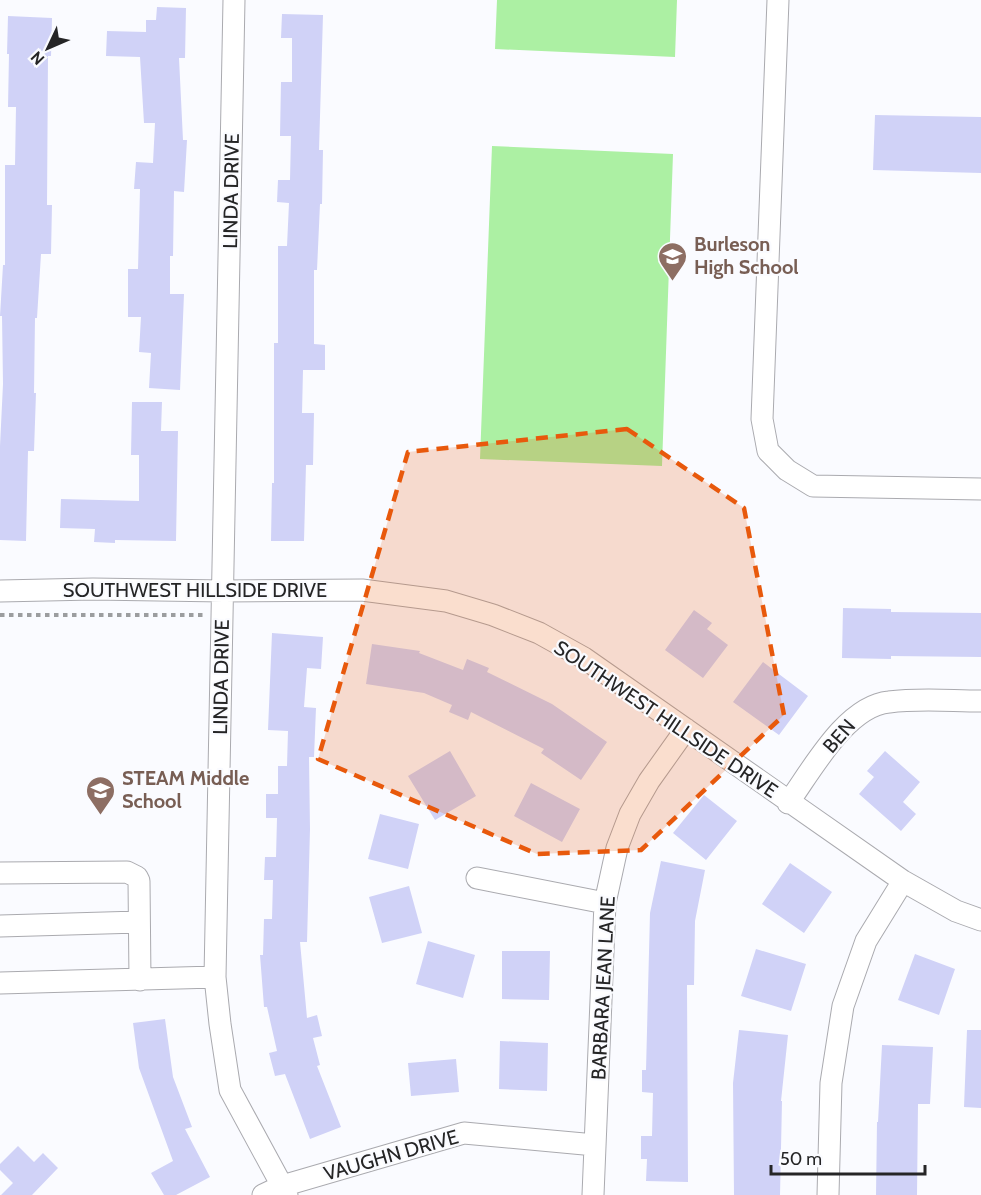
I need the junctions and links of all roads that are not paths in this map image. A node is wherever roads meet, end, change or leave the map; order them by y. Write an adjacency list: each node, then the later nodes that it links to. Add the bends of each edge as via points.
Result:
1 (234, 0): 5 (street, LINDA DRIVE)
2 (778, 0): 3 (street, via 762,419 768,451 787,470 813,486)
3 (981, 489)
4 (0, 591): 5 (street, SOUTHWEST HILLSIDE DRIVE)
5 (223, 591): 7 (street, SOUTHWEST HILLSIDE DRIVE, via 362,590 446,601 493,615 560,644); 16 (street, LINDA DRIVE)
6 (981, 701): 8 (street, BEN, via 887,702 865,709 844,725)
7 (686, 729): 8 (street, SOUTHWEST HILLSIDE DRIVE); 12 (street, BARBARA JEAN LANE, via 630,814 616,848)
8 (788, 803): 11 (street, SOUTHWEST HILLSIDE DRIVE)
9 (0, 873): 14 (street, via 132,873 139,881)
10 (477, 878): 12 (street)
11 (903, 881): 13 (street, SOUTHWEST HILLSIDE DRIVE); 22 (street, via 866,941 843,1006 831,1083)
12 (605, 903): 19 (street, BARBARA JEAN LANE)
13 (981, 921)
14 (139, 922): 15 (street); 17 (street)
15 (0, 926)
16 (215, 977): 17 (street); 20 (street, LINDA DRIVE, via 230,1090)
17 (140, 980): 18 (street)
18 (0, 983)
19 (595, 1145): 20 (street, VAUGHN DRIVE, via 464,1133); 21 (street, BARBARA JEAN LANE)
20 (277, 1192)
21 (593, 1195)
22 (828, 1195)

